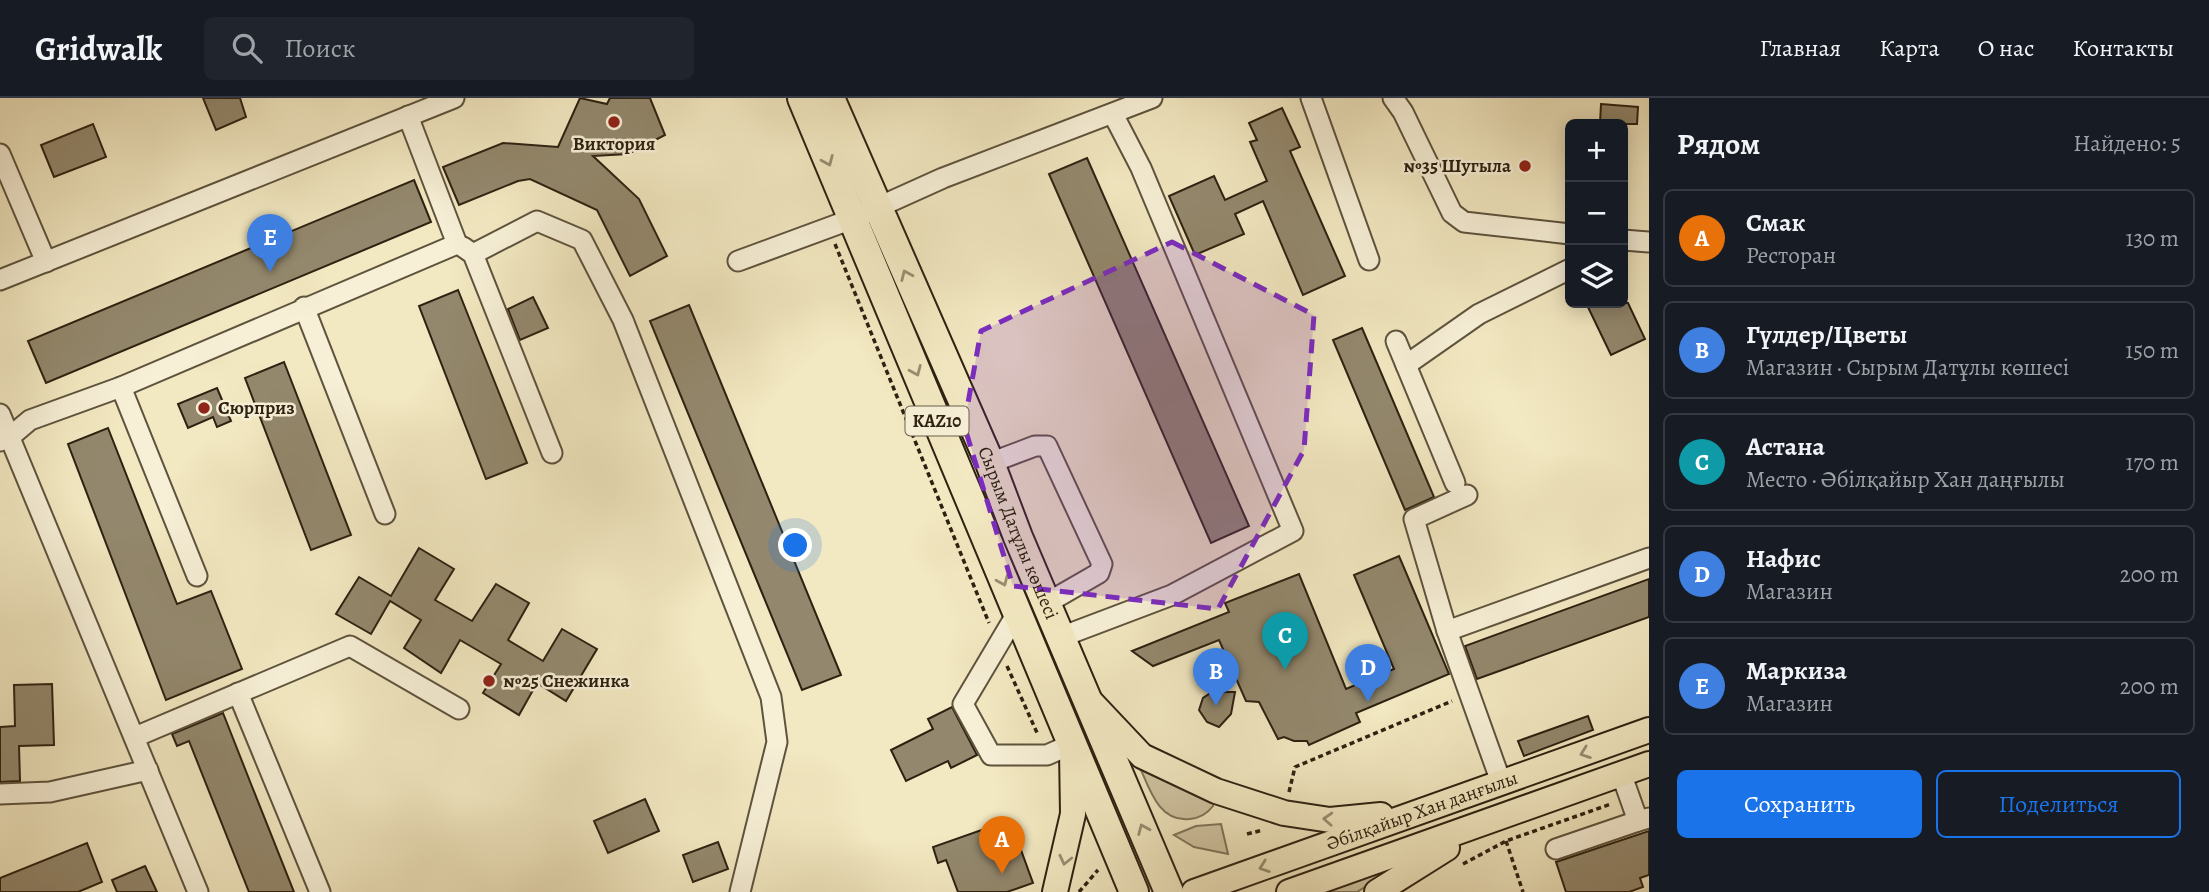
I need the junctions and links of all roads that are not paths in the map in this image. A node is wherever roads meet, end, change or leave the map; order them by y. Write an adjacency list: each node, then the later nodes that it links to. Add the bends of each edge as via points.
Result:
1 (454, 98): 8 (street)
2 (802, 98): 10 (highway, Сырым Датұлы көшесі / KAZ10, one-way to 10)
3 (830, 98): 10 (highway, Сырым Датұлы көшесі / KAZ10)
4 (1152, 98): 7 (street)
5 (1311, 98): 13 (street)
6 (1393, 98): 11 (street, via 1452,213 1464,222)
7 (1113, 114): 10 (street); 32 (street, via 1141,168 1293,531 1172,595)
8 (408, 116): 12 (street); 15 (street)
9 (0, 154): 15 (street)
10 (852, 218): 14 (street); 25 (highway, Сырым Датұлы көшесі / KAZ10, one-way to 10); 30 (highway, Сырым Датұлы көшесі / KAZ10, one-way to 30)
11 (1565, 233)
12 (465, 249): 18 (street); 24 (street); 50 (street, via 537,221 582,240 623,320 771,697 777,742)
13 (1369, 260)
14 (738, 261)
15 (46, 262): 17 (street)
16 (1565, 271): 20 (street, via 1479,314)
17 (0, 280)
18 (304, 307): 21 (street); 26 (street)
19 (1396, 341): 20 (street)
20 (1406, 365): 31 (street, via 1461,489 1414,519)
21 (121, 387): 23 (street, via 30,419); 28 (street)
22 (0, 414): 23 (street)
23 (6, 439): 37 (street)
24 (552, 453)
25 (990, 463): 29 (highway, Сырым Датұлы көшесі / KAZ10); 29 (street, via 1047,446 1102,564 1098,573)
26 (386, 514)
27 (1649, 558): 31 (street)
28 (197, 576)
29 (1047, 603): 32 (highway, Сырым Датұлы көшесі / KAZ10)
30 (1017, 613): 38 (highway, Сырым Датұлы көшесі / KAZ10); 38 (street, via 963,705 991,755)
31 (1447, 631): 42 (street)
32 (1061, 637): 34 (highway, Сырым Датұлы көшесі / KAZ10)
33 (237, 693): 35 (street, via 349,646); 37 (street); 49 (street)
34 (1087, 699): 44 (main road, one-way to 34, via 1330,820 1284,813 1216,791 1142,756); 53 (highway, Сырым Датұлы көшесі / KAZ10, one-way to 34)
35 (459, 709)
36 (1649, 730): 42 (main road, Әбілқайыр Хан даңғылы, one-way to 42)
37 (135, 737): 40 (street)
38 (1059, 749): 51 (main road, one-way to 51, via 1073,814); 52 (highway, Сырым Датұлы көшесі / KAZ10)
39 (1649, 764): 41 (main road, Әбілқайыр Хан даңғылы)
40 (148, 770): 43 (street, via 50,792); 48 (street)
41 (1621, 774): 45 (main road, Әбілқайыр Хан даңғылы); 46 (street)
42 (1502, 782): 44 (main road, Әбілқайыр Хан даңғылы)
43 (0, 794)
44 (1420, 811): 54 (main road, Әбілқайыр Хан даңғылы, one-way to 54)
45 (1516, 811): 55 (main road, Әбілқайыр Хан даңғылы); 56 (main road, via 1423,861)
46 (1644, 820): 47 (street)
47 (1556, 849)
48 (198, 892)
49 (320, 892)
50 (740, 892)
51 (1055, 892)
52 (1134, 892)
53 (1169, 892)
54 (1194, 892)
55 (1289, 892)
56 (1377, 892)

